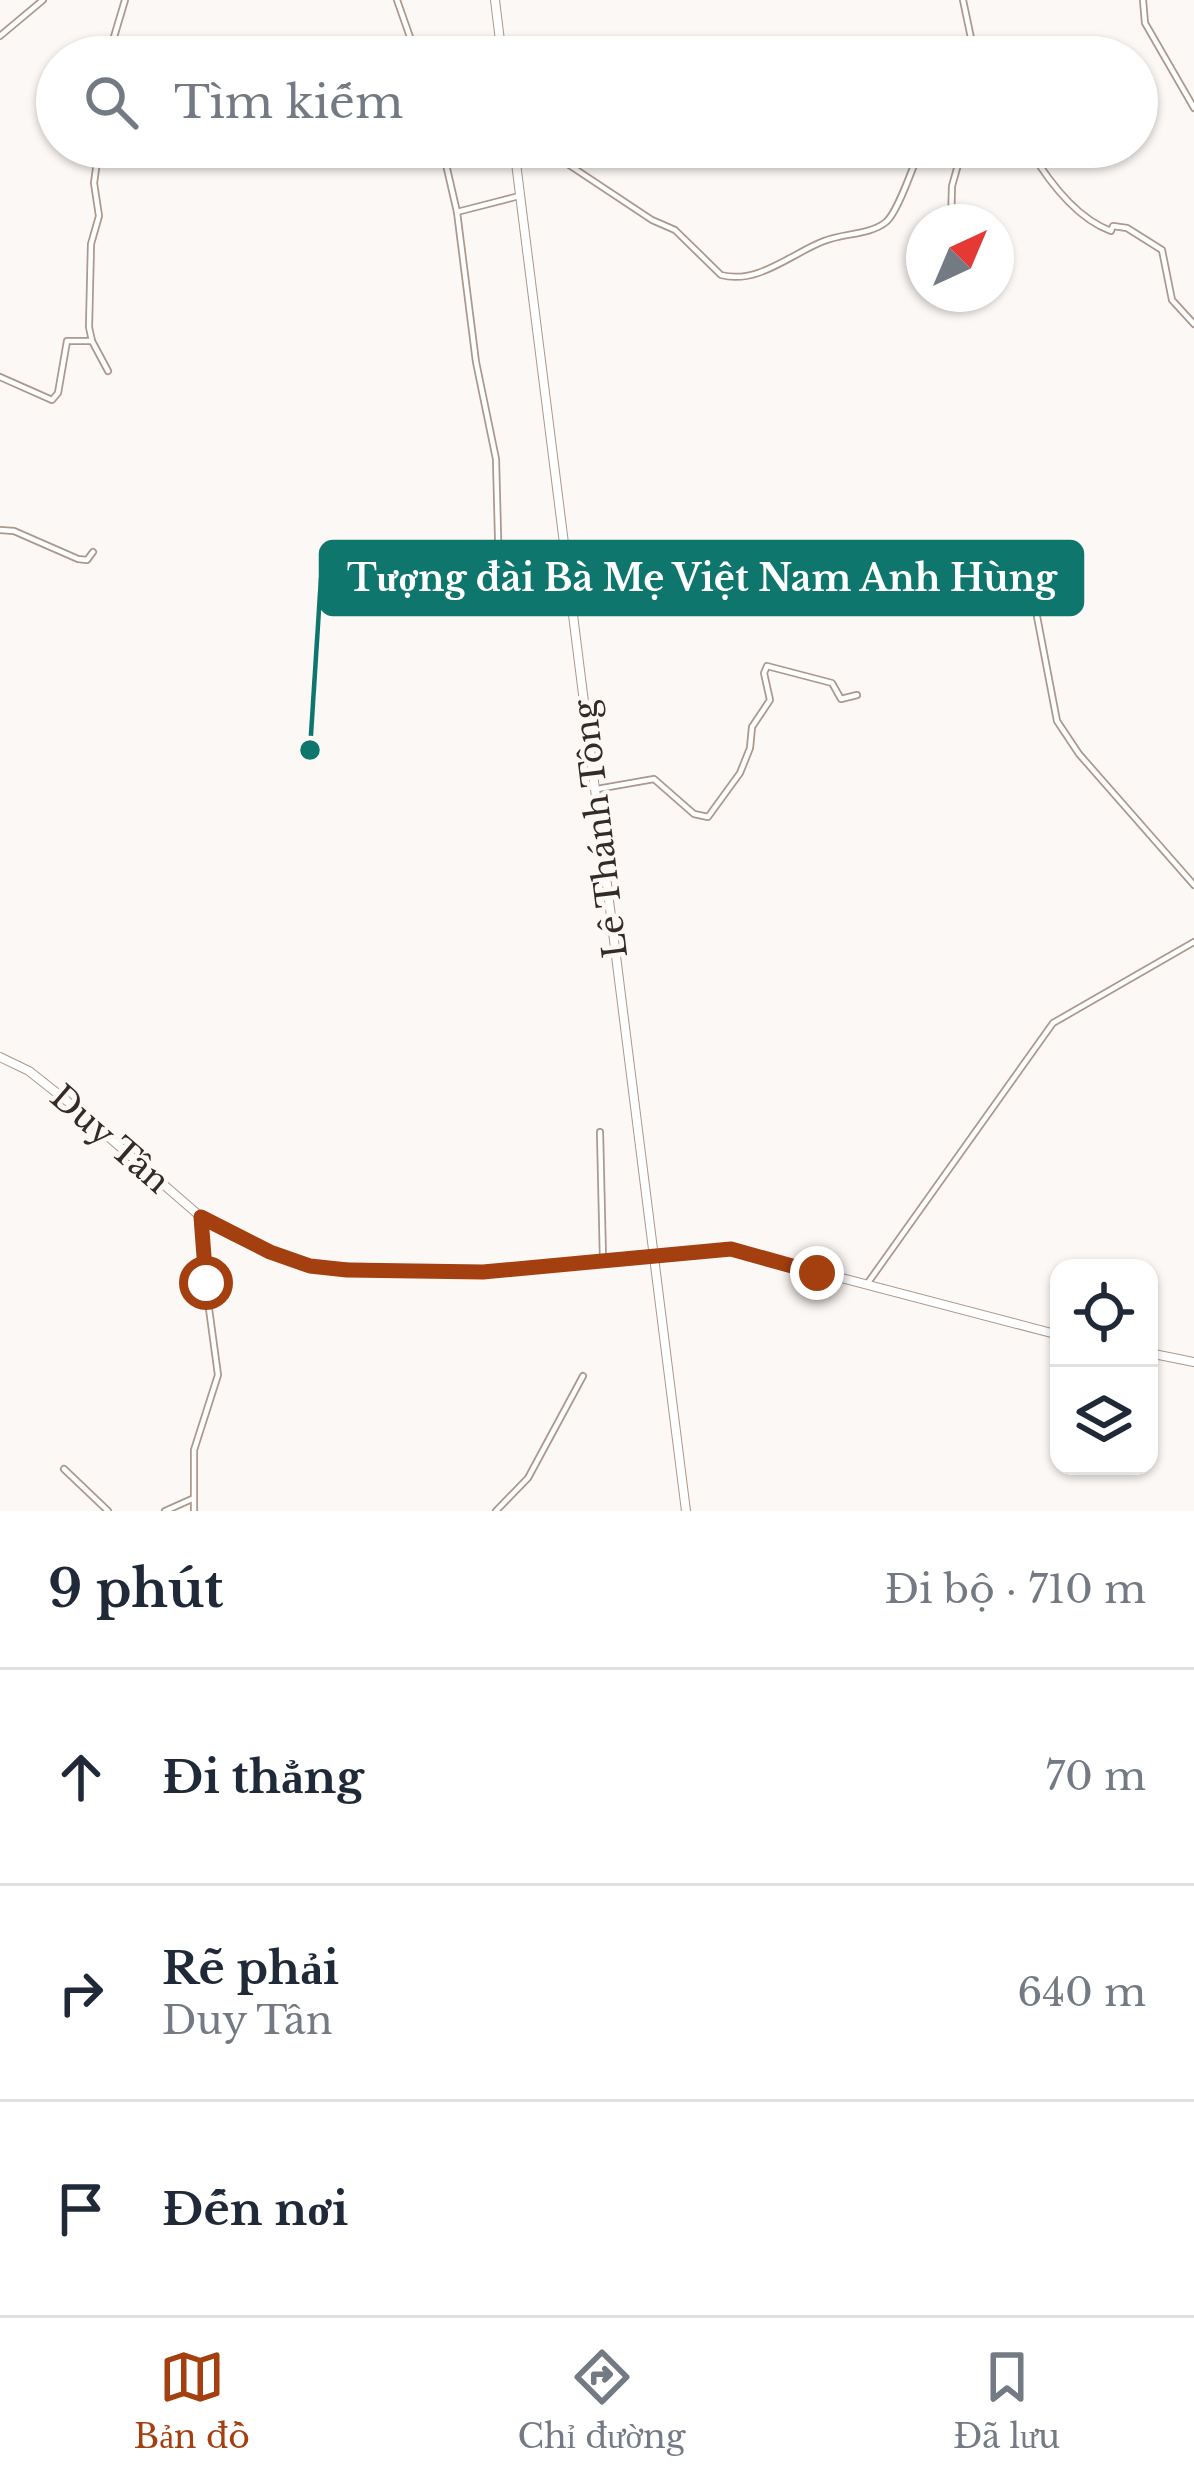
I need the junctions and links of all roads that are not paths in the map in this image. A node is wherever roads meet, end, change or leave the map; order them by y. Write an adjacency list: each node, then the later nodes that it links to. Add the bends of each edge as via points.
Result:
1 (43, 0): 7 (street)
2 (125, 0): 8 (street)
3 (397, 0): 9 (street)
4 (495, 0): 10 (street)
5 (964, 0): 11 (street)
6 (1142, 0): 12 (street)
7 (0, 36)
8 (114, 36)
9 (410, 36)
10 (499, 36)
11 (971, 36)
12 (1153, 36)
13 (1158, 45): 14 (street)
14 (1194, 108)
15 (96, 168): 26 (street)
16 (447, 168): 24 (street)
17 (516, 168): 22 (street, Lê Thánh Tông)
18 (574, 168): 19 (street, via 675,230 731,277 886,223)
19 (912, 168)
20 (957, 168): 23 (street)
21 (1044, 168): 25 (street, via 1095,225 1127,229 1162,250 1172,300)
22 (519, 196): 24 (street); 34 (street, Lê Thánh Tông)
23 (952, 204)
24 (457, 212): 32 (street, via 496,459)
25 (1194, 324)
26 (92, 341): 27 (street); 28 (street, via 67,341 55,399)
27 (107, 371)
28 (0, 377)
29 (0, 530): 30 (street, via 78,560)
30 (92, 552)
31 (1035, 606): 35 (street, via 1057,721)
32 (500, 612)
33 (857, 694): 34 (street, via 841,699 832,683 767,666 770,700 752,727 740,773 708,817 654,779)
34 (597, 789): 40 (street, Lê Thánh Tông)
35 (1194, 886)
36 (1194, 941): 42 (street, via 1053,1024)
37 (0, 1058): 39 (street, Duy Tân, via 67,1100)
38 (601, 1132): 41 (street)
39 (201, 1217): 41 (street, Duy Tân, via 310,1266 483,1272); 48 (street, via 218,1375 194,1450)
40 (653, 1254): 41 (street, Duy Tân); 42 (street, Duy Tân, via 731,1249); 53 (street, Lê Thánh Tông)
41 (603, 1259)
42 (867, 1284): 43 (street, Duy Tân)
43 (1050, 1333)
44 (1158, 1355): 45 (street)
45 (1194, 1362)
46 (583, 1376): 52 (street, via 528,1478)
47 (64, 1468): 49 (street)
48 (194, 1498): 50 (street); 51 (street)
49 (108, 1511)
50 (165, 1511)
51 (194, 1511)
52 (496, 1511)
53 (686, 1511)

